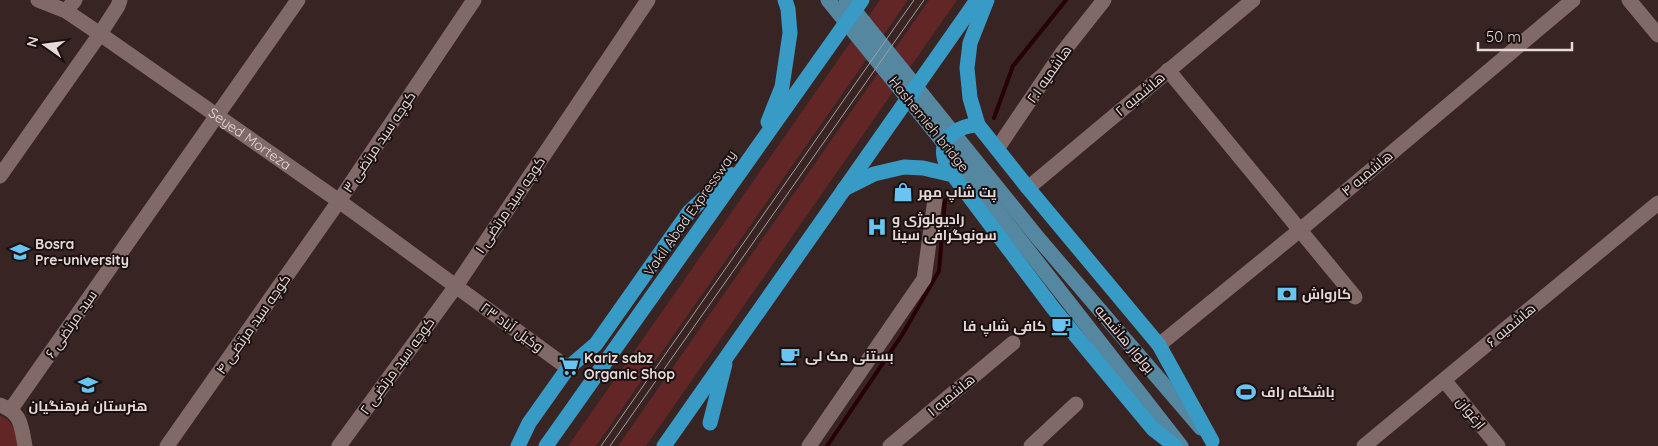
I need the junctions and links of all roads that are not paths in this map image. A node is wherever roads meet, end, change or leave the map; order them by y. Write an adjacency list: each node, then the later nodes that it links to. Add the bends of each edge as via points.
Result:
1 (38, 0): 16 (street, Seyed Morteza)
2 (120, 0): 17 (street)
3 (298, 0): 20 (street, سید مرتضی ۶)
4 (474, 0): 29 (street, کوچه سید مرتضی ۳)
5 (648, 0): 33 (street, کوچه سید مرتضی ۱)
6 (785, 0): 22 (highway, via 790,33 782,88)
7 (828, 0): 32 (main road, Hashemieh bridge, via 950,150)
8 (846, 0): 32 (main road, Hashemieh bridge)
9 (862, 0): 22 (highway, Vakil Abad Expressway)
10 (977, 0): 27 (highway)
11 (987, 0): 21 (highway, via 970,43 967,68 970,98)
12 (1104, 0): 23 (street, هاشمیه ۲.۱, via 1062,53)
13 (1253, 0): 19 (street, هاشمیه ۲)
14 (1573, 0): 31 (street, هاشمیه ۴)
15 (1628, 0): 18 (street)
16 (71, 5): 17 (street, Seyed Morteza)
17 (100, 34): 20 (street, Seyed Morteza); 25 (street)
18 (1658, 35)
19 (1168, 70): 26 (street, هاشمیه ۲); 31 (street)
20 (217, 116): 29 (street, Seyed Morteza); 41 (street, سید مرتضی ۶)
21 (978, 125): 23 (highway); 24 (highway, via 962,127 950,136 944,156)
22 (756, 148): 38 (highway, via 689,212 596,344); 48 (highway, Vakil Abad Expressway)
23 (997, 149): 26 (highway)
24 (953, 175): 27 (highway, via 904,167 874,174); 53 (highway, via 1053,308 1153,429)
25 (0, 176)
26 (1028, 188): 36 (highway)
27 (843, 190): 37 (highway)
28 (935, 199): 50 (street, via 924,279)
29 (339, 201): 33 (street, Seyed Morteza); 45 (street, کوچه سید مرتضی ۴)
30 (1658, 203): 39 (street, هاشمیه ۶)
31 (1300, 230): 34 (street); 36 (street, هاشمیه ۴)
32 (1033, 244): 43 (main road, بولوار هاشمیه); 54 (main road, بولوار هاشمیه)
33 (456, 286): 38 (street, ۲۳ وکیل آباد); 46 (street, کوچه سید مرتضی ۲)
34 (1355, 297)
35 (1013, 343): 51 (street, هاشمیه ۱)
36 (1159, 345): 43 (highway)
37 (728, 352): 42 (highway); 49 (highway)
38 (568, 368): 47 (highway, via 529,423)
39 (1444, 380): 55 (street, هاشمیه ۶); 56 (street, ارغوان)
40 (1076, 404): 52 (street)
41 (5, 407): 44 (street, via 21,422)
42 (710, 423)
43 (1214, 444)
44 (25, 446)
45 (167, 446)
46 (339, 446)
47 (518, 446)
48 (546, 446)
49 (664, 446)
50 (809, 446)
51 (890, 446)
52 (1031, 446)
53 (1175, 446)
54 (1182, 446)
55 (1364, 446)
56 (1498, 446)

